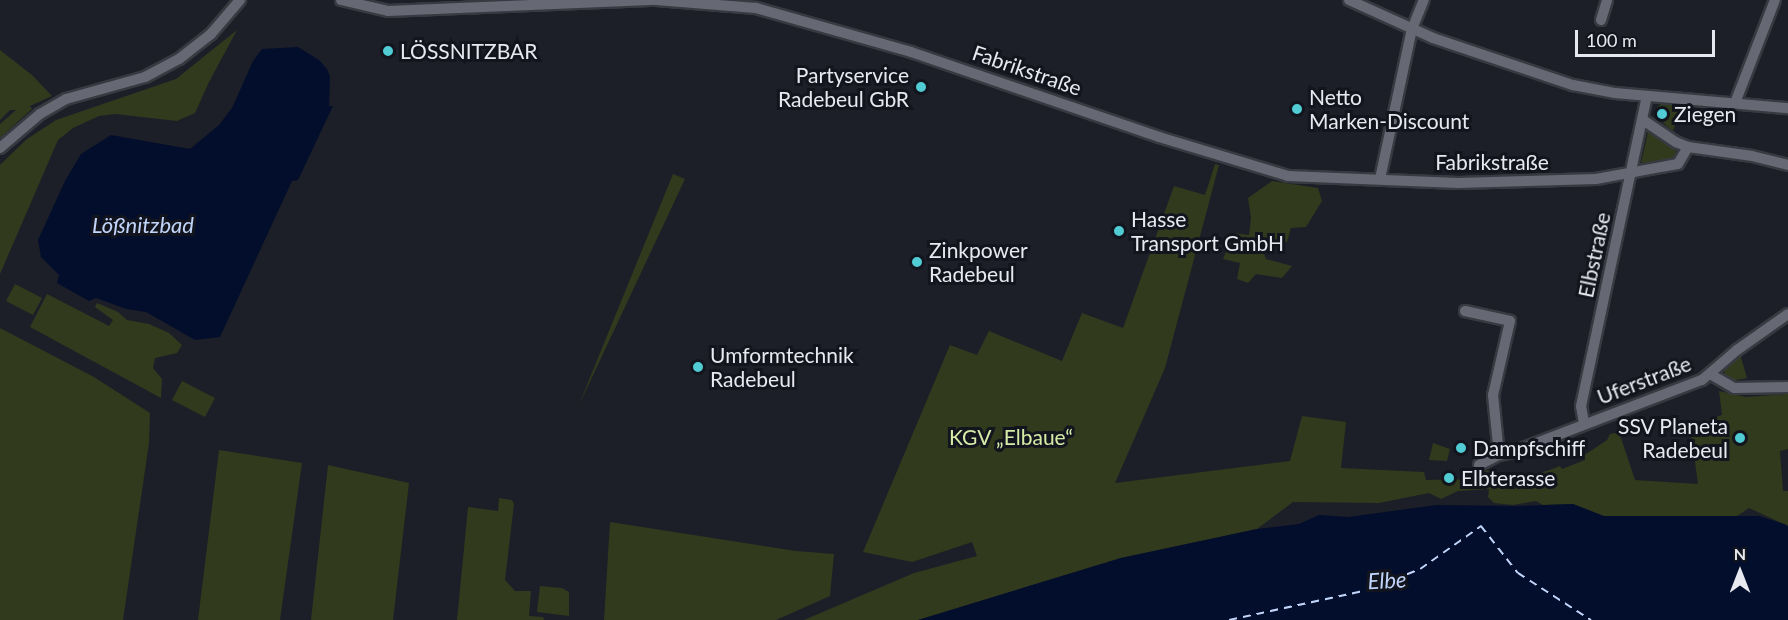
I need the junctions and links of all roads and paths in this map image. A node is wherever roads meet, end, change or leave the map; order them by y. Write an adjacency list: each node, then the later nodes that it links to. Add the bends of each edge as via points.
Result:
1 (240, 0): 14 (street, via 211,34 179,59 145,77 66,99 40,114)
2 (341, 0): 7 (street, Fabrikstraße, via 388,11 656,0)
3 (1349, 0): 9 (street)
4 (1424, 0): 9 (street)
5 (1607, 0): 8 (street)
6 (1775, 0): 11 (street)
7 (693, 2): 18 (street, Fabrikstraße, via 756,8 901,49 1287,176)
8 (1601, 20)
9 (1412, 29): 10 (street, via 1573,85); 18 (street)
10 (1647, 96): 11 (street); 13 (street, Elbstraße)
11 (1735, 103): 12 (street)
12 (1788, 108)
13 (1644, 120): 15 (street); 17 (street, Elbstraße)
14 (0, 147)
15 (1688, 147): 16 (street); 17 (street, Fabrikstraße, via 1678,164)
16 (1788, 165)
17 (1631, 174): 18 (street, Fabrikstraße, via 1544,182); 23 (street, Elbstraße, via 1581,406)
18 (1380, 179)
19 (1466, 310): 24 (street, via 1510,321 1493,395)
20 (1788, 314): 21 (street, Uferstraße)
21 (1710, 374): 22 (street, via 1734,388); 23 (street, Uferstraße, via 1689,386)
22 (1788, 387)
23 (1584, 423): 24 (street, Uferstraße)
24 (1499, 455): 25 (street, Uferstraße)
25 (1479, 465)

